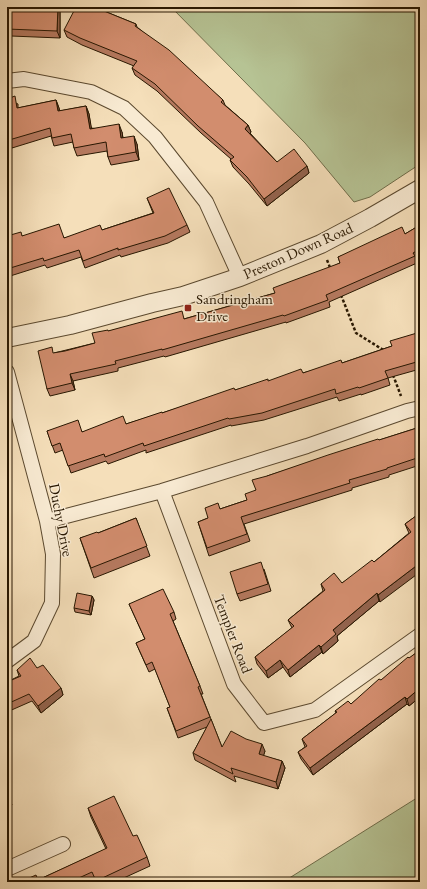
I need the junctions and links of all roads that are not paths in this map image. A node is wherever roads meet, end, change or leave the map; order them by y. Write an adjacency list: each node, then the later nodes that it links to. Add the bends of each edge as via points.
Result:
1 (7, 81): 3 (street, via 24,79 91,92 124,108 155,137 206,202)
2 (420, 189): 3 (street, Preston Down Road, via 321,244)
3 (240, 277): 4 (street, Preston Down Road, via 183,296)
4 (7, 338)
5 (7, 372): 8 (street, Duchy Drive)
6 (413, 409): 7 (street)
7 (162, 492): 8 (street); 9 (street, Templer Road, via 234,684 264,724 315,710)
8 (47, 521): 10 (street, Duchy Drive, via 53,554 52,603 34,640)
9 (420, 635)
10 (7, 661)
11 (63, 844): 12 (street)
12 (7, 869)

